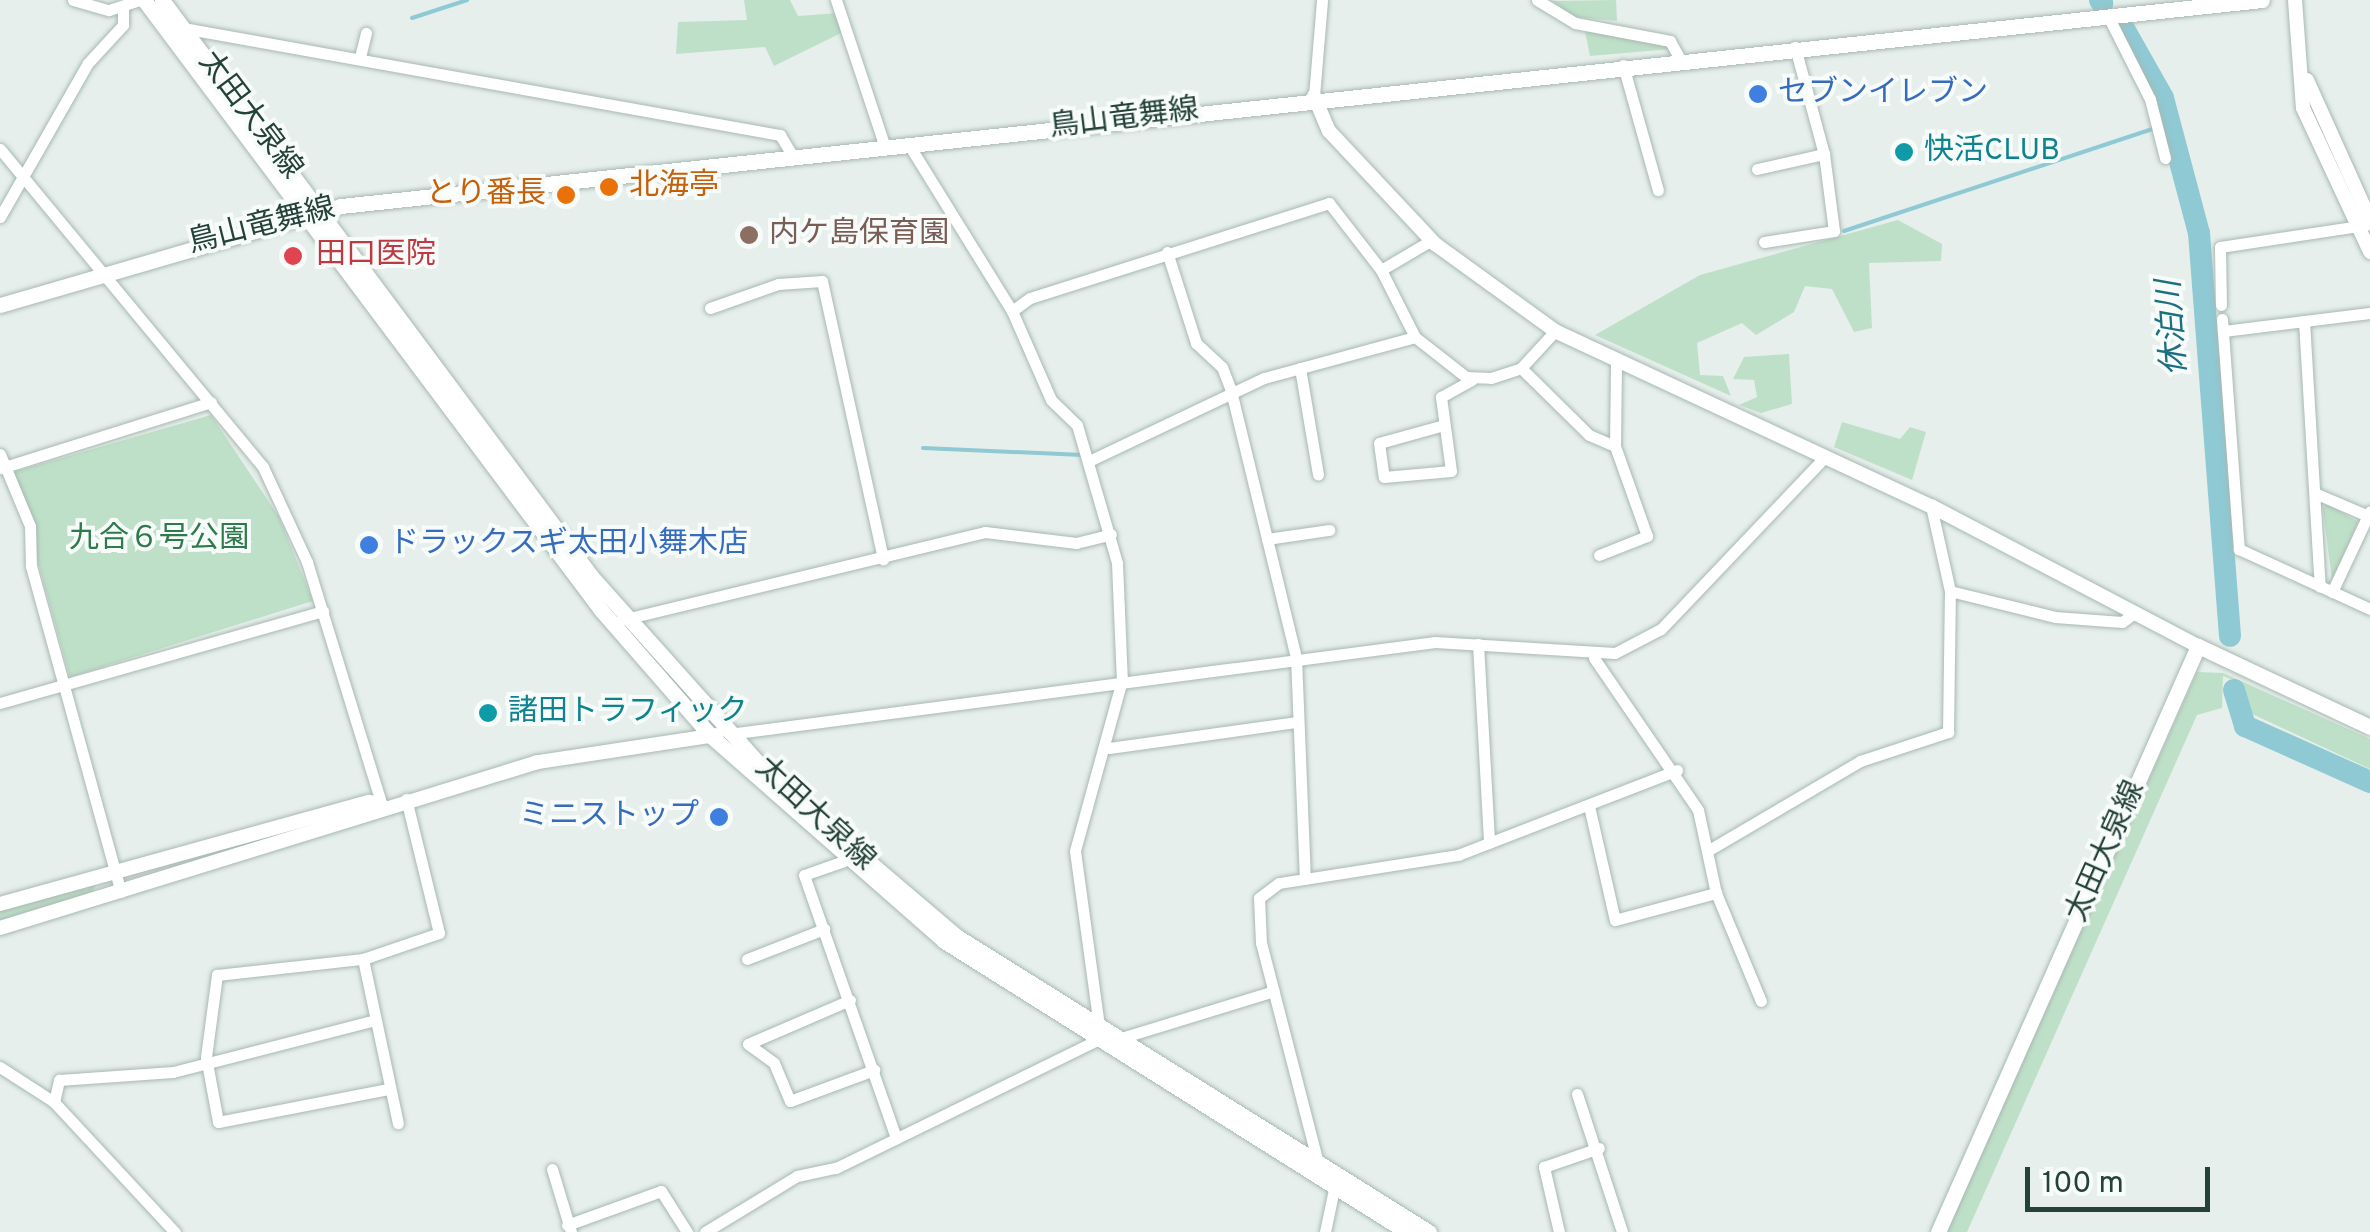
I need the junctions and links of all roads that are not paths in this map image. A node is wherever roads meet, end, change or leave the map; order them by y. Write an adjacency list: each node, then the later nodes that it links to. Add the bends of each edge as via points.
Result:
1 (73, 0): 9 (street)
2 (142, 0): 9 (street); 27 (main road, 太田大泉線)
3 (162, 0): 11 (main road, 太田大泉線)
4 (836, 0): 19 (street)
5 (1322, 0): 17 (street)
6 (1536, 0): 15 (street, via 1575,23 1670,40)
7 (2262, 0): 10 (main road, 鳥山竜舞線)
8 (2295, 0): 29 (street, via 2304,114)
9 (123, 8): 25 (street, via 123,24 88,63)
10 (2108, 16): 13 (main road, 鳥山竜舞線); 23 (street, via 2150,99)
11 (184, 28): 14 (street); 27 (main road, 太田大泉線)
12 (366, 34): 14 (street)
13 (1795, 47): 15 (main road, 鳥山竜舞線); 21 (street)
14 (360, 57): 22 (street, via 780,135)
15 (1680, 59): 16 (main road, 鳥山竜舞線)
16 (1623, 64): 17 (main road, 鳥山竜舞線); 26 (street)
17 (1314, 96): 18 (main road, 鳥山竜舞線); 30 (street, via 1329,131)
18 (909, 145): 19 (main road, 鳥山竜舞線); 39 (street)
19 (885, 147): 22 (main road, 鳥山竜舞線)
20 (0, 148): 25 (street)
21 (1824, 154): 24 (street); 31 (street, via 1834,231)
22 (794, 158): 27 (main road, 鳥山竜舞線)
23 (2165, 158)
24 (1757, 169)
25 (22, 175): 28 (street); 35 (street)
26 (1658, 190)
27 (311, 211): 35 (main road, 鳥山竜舞線); 70 (main road, 太田大泉線)
28 (0, 217)
29 (2366, 224): 33 (street); 37 (street, via 2220,247)
30 (1432, 240): 34 (street); 42 (street)
31 (1764, 242)
32 (1167, 252): 34 (street, via 1328,202); 39 (street); 48 (street, via 1196,343)
33 (2370, 252)
34 (1381, 270): 43 (street)
35 (103, 272): 36 (main road, 鳥山竜舞線); 49 (street)
36 (0, 305)
37 (2221, 306)
38 (710, 308): 63 (street, via 778,284 822,280)
39 (1012, 312): 53 (street, via 1051,400 1077,426)
40 (2370, 313): 41 (street)
41 (2304, 322): 56 (street); 64 (street, via 2222,325 2239,548)
42 (1555, 331): 44 (street); 46 (street)
43 (1415, 337): 45 (street); 47 (street)
44 (1616, 365): 51 (street); 52 (street)
45 (1300, 368): 48 (street); 55 (street)
46 (1522, 368): 47 (street); 51 (street, via 1589,435)
47 (1472, 380): 50 (street, via 1441,397)
48 (1231, 391): 53 (street); 61 (street)
49 (211, 402): 54 (street); 68 (street, via 263,467)
50 (1444, 425): 50 (street, via 1452,471 1384,477 1379,443)
51 (1614, 446): 62 (street, via 1647,536)
52 (1823, 459): 57 (street); 74 (street, via 1661,629)
53 (1091, 460): 60 (street)
54 (1, 463): 76 (street, via 30,526 31,566)
55 (1318, 474)
56 (2317, 494): 58 (street); 64 (street)
57 (1931, 506): 65 (street); 69 (street)
58 (2369, 513): 66 (street)
59 (1329, 530): 61 (street)
60 (1111, 534): 63 (street, via 1076,543 985,532); 75 (street)
61 (1266, 539): 73 (street)
62 (1599, 555)
63 (883, 559): 70 (street)
64 (2320, 586): 66 (street)
65 (1950, 591): 69 (street, via 2055,618 2122,622); 88 (street, via 1944,739 1876,753)
66 (2332, 592): 67 (street)
67 (2370, 609)
68 (323, 611): 76 (street); 85 (street)
69 (2136, 612): 72 (street)
70 (620, 620): 80 (main road, 太田大泉線); 81 (main road, 太田大泉線)
71 (1478, 644): 73 (street); 74 (street); 87 (street)
72 (2198, 646): 79 (main road); 125 (main road, 太田大泉線)
73 (1296, 657): 75 (street); 78 (street)
74 (1594, 658): 83 (street)
75 (1122, 680): 80 (street); 82 (street)
76 (64, 683): 77 (street); 90 (street)
77 (0, 703)
78 (1296, 722): 82 (street); 91 (street)
79 (2370, 727)
80 (728, 734): 81 (street); 103 (main road, 太田大泉線, via 856,856)
81 (711, 736): 84 (street, via 538,762); 89 (main road, 太田大泉線)
82 (1109, 748): 103 (street, via 1074,876)
83 (1676, 770): 86 (street); 88 (street)
84 (406, 800): 85 (street); 98 (street, via 439,933)
85 (382, 806): 90 (street); 92 (street)
86 (1589, 806): 87 (street); 93 (street, via 1616,920)
87 (1489, 843): 91 (street, via 1402,868)
88 (1709, 850): 93 (street)
89 (844, 861): 96 (street, via 804,875); 103 (main road, 太田大泉線)
90 (116, 870): 92 (street); 94 (street)
91 (1305, 878): 99 (street, via 1259,898)
92 (121, 892): 95 (street)
93 (1716, 893): 101 (street)
94 (0, 904)
95 (0, 928)
96 (824, 929): 97 (street); 100 (street)
97 (747, 958)
98 (363, 959): 102 (street); 105 (street, via 216,975)
99 (1274, 991): 104 (street); 115 (street)
100 (850, 1000): 107 (street); 107 (street, via 748,1044 774,1063 790,1101)
101 (1761, 1001)
102 (375, 1020): 105 (street); 108 (street)
103 (1097, 1036): 104 (main road, 太田大泉線); 112 (street); 115 (main road, 太田大泉線)
104 (1115, 1040): 115 (main road, 太田大泉線)
105 (206, 1057): 108 (street, via 218,1122); 110 (street, via 173,1072 58,1080)
106 (0, 1068): 110 (street)
107 (874, 1070): 112 (street)
108 (388, 1089): 111 (street)
109 (1577, 1094): 113 (street)
110 (54, 1102): 117 (street)
111 (398, 1123)
112 (896, 1138): 119 (street, via 797,1176)
113 (1599, 1148): 123 (street, via 1544,1168); 124 (street)
114 (552, 1169): 116 (street)
115 (1329, 1175): 120 (street); 121 (main road, 太田大泉線); 122 (main road, 太田大泉線)
116 (569, 1229): 118 (street, via 661,1190)
117 (175, 1232)
118 (687, 1232)
119 (705, 1232)
120 (1325, 1232)
121 (1407, 1232)
122 (1430, 1232)
123 (1559, 1232)
124 (1622, 1232)
125 (1938, 1232)

